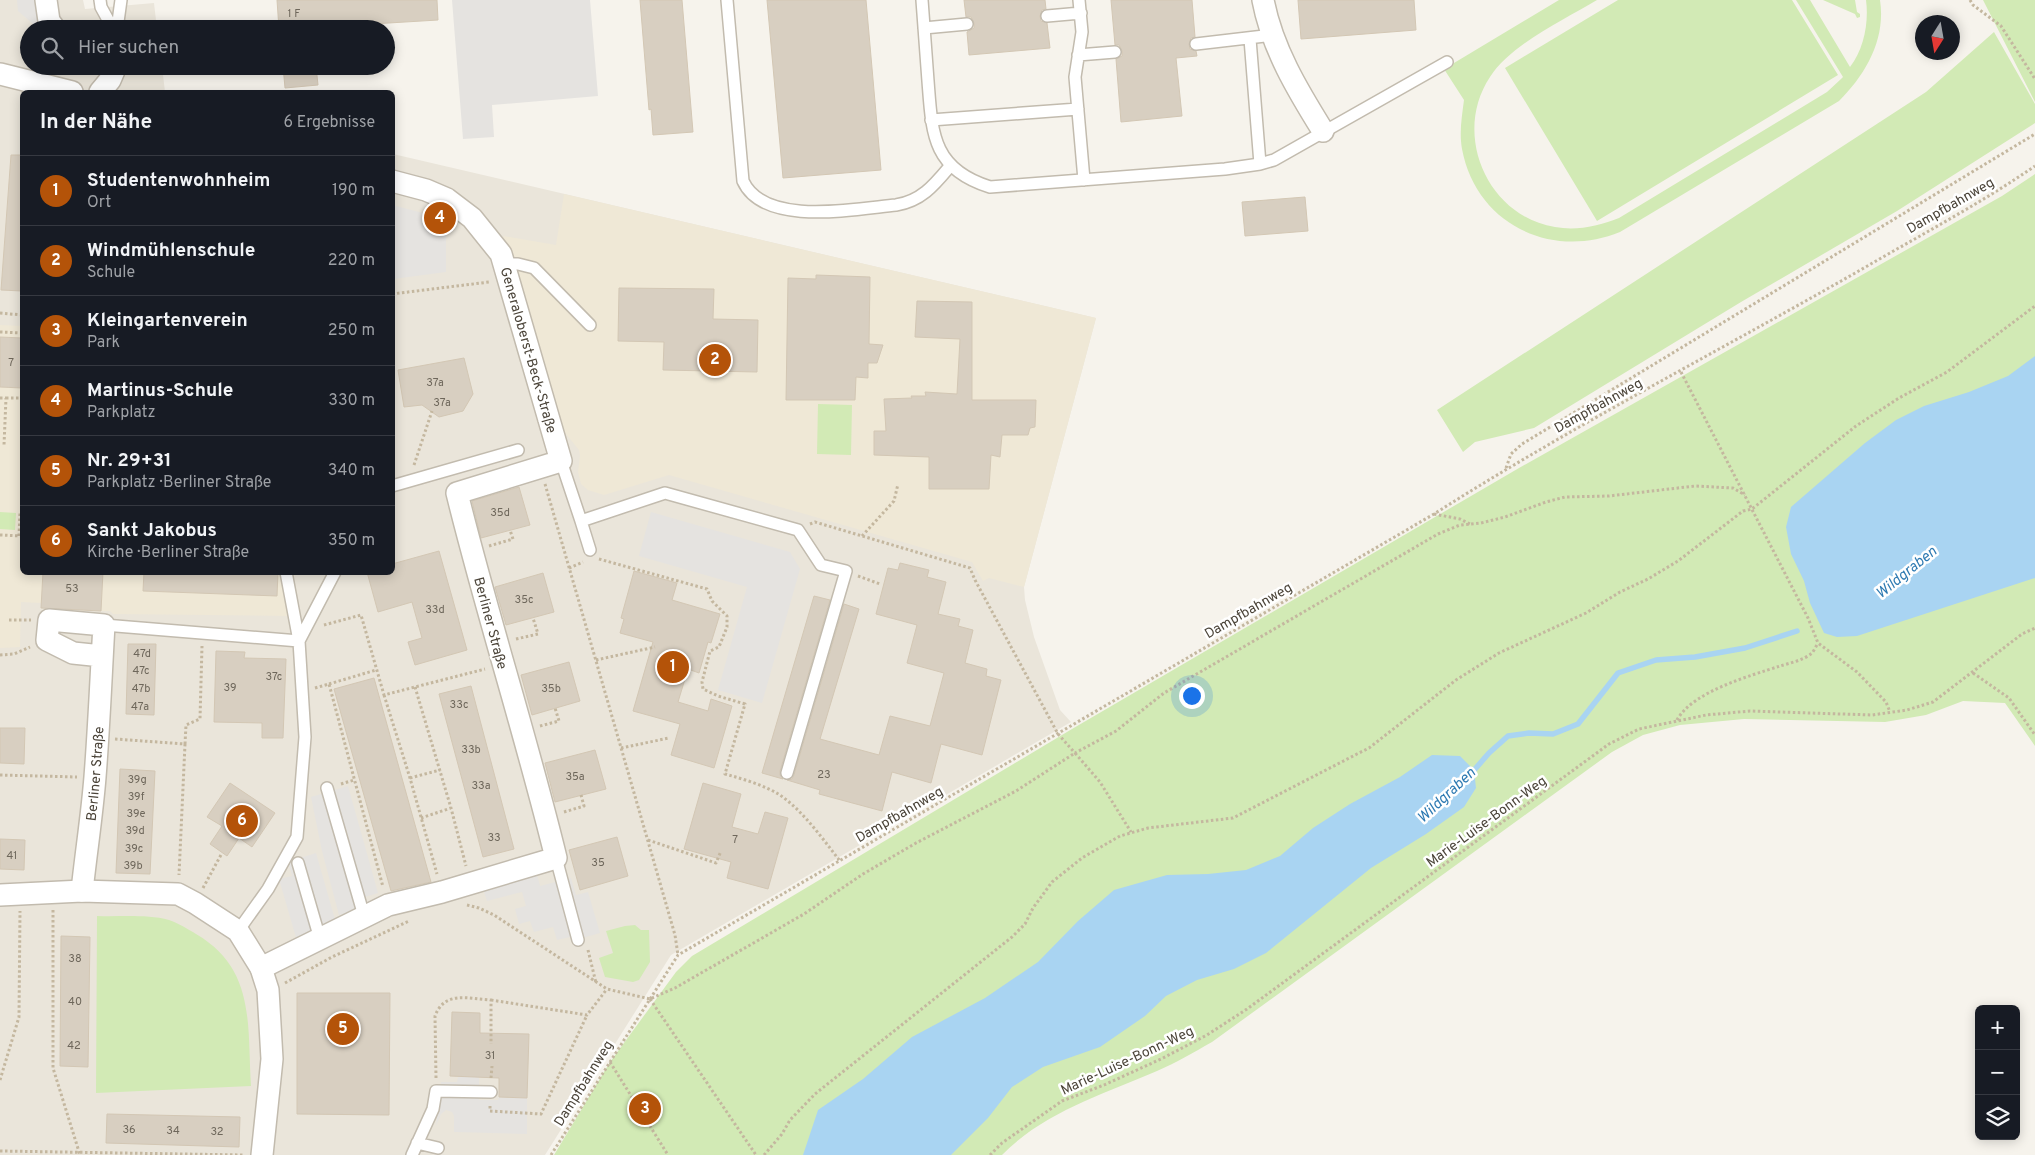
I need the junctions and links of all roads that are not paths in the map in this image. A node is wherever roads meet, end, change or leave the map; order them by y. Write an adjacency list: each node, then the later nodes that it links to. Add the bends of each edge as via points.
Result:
1 (46, 0): 10 (street)
2 (100, 0): 11 (lane)
3 (121, 0): 12 (lane)
4 (727, 0): 29 (lane, via 743,181 755,197 767,203 810,212 896,206 920,198)
5 (922, 0): 14 (lane)
6 (1080, 0): 8 (lane)
7 (1263, 0): 15 (street)
8 (1081, 13): 9 (lane); 19 (lane)
9 (1047, 16)
10 (49, 20)
11 (108, 20)
12 (118, 20)
13 (966, 24): 14 (lane)
14 (924, 28): 26 (lane)
15 (1273, 35): 16 (lane); 27 (street, via 1294,84)
16 (1250, 39): 17 (lane); 28 (lane)
17 (1196, 44)
18 (1115, 52): 19 (lane)
19 (1078, 55): 25 (lane, via 1075,77)
20 (1447, 62): 27 (lane)
21 (0, 74): 23 (street)
22 (112, 75): 24 (street)
23 (64, 90)
24 (102, 90)
25 (1078, 109): 26 (lane); 30 (lane)
26 (931, 120): 29 (lane, via 934,136)
27 (1323, 132): 28 (lane, via 1274,160)
28 (1260, 164): 30 (lane)
29 (951, 165): 30 (lane, via 961,175 990,187)
30 (1084, 180)
31 (395, 182): 32 (street, Generaloberst-Beck-Straße, via 447,199 472,218 501,254)
32 (505, 264): 33 (lane, via 534,268); 35 (street, Generaloberst-Beck-Straße)
33 (590, 325)
34 (518, 450): 36 (lane)
35 (561, 461): 37 (lane); 46 (street, Berliner Straße, via 457,492)
36 (395, 485)
37 (581, 521): 38 (lane); 44 (lane, via 665,493 798,530 821,564 846,572)
38 (590, 550)
39 (287, 575): 42 (lane)
40 (334, 575): 42 (lane)
41 (104, 625): 42 (lane); 43 (street, Berliner Straße); 43 (street, via 48,620 47,640 73,653)
42 (299, 641): 51 (lane, via 306,737 297,836 268,889)
43 (102, 656): 48 (street, Berliner Straße, via 95,778)
44 (787, 773)
45 (327, 788): 50 (lane)
46 (556, 858): 50 (street, via 471,883 451,898 388,905); 53 (lane, Berliner Straße)
47 (298, 864): 52 (lane)
48 (82, 891): 49 (street); 51 (street, via 187,898)
49 (10, 894)
50 (364, 916): 52 (street)
51 (238, 931): 54 (street)
52 (320, 939): 54 (street)
53 (582, 941)
54 (261, 968): 58 (street, via 268,990 272,1059)
55 (491, 1092): 56 (lane, via 436,1091 433,1109)
56 (417, 1143): 57 (lane); 59 (lane)
57 (438, 1148)
58 (262, 1155)
59 (412, 1155)

